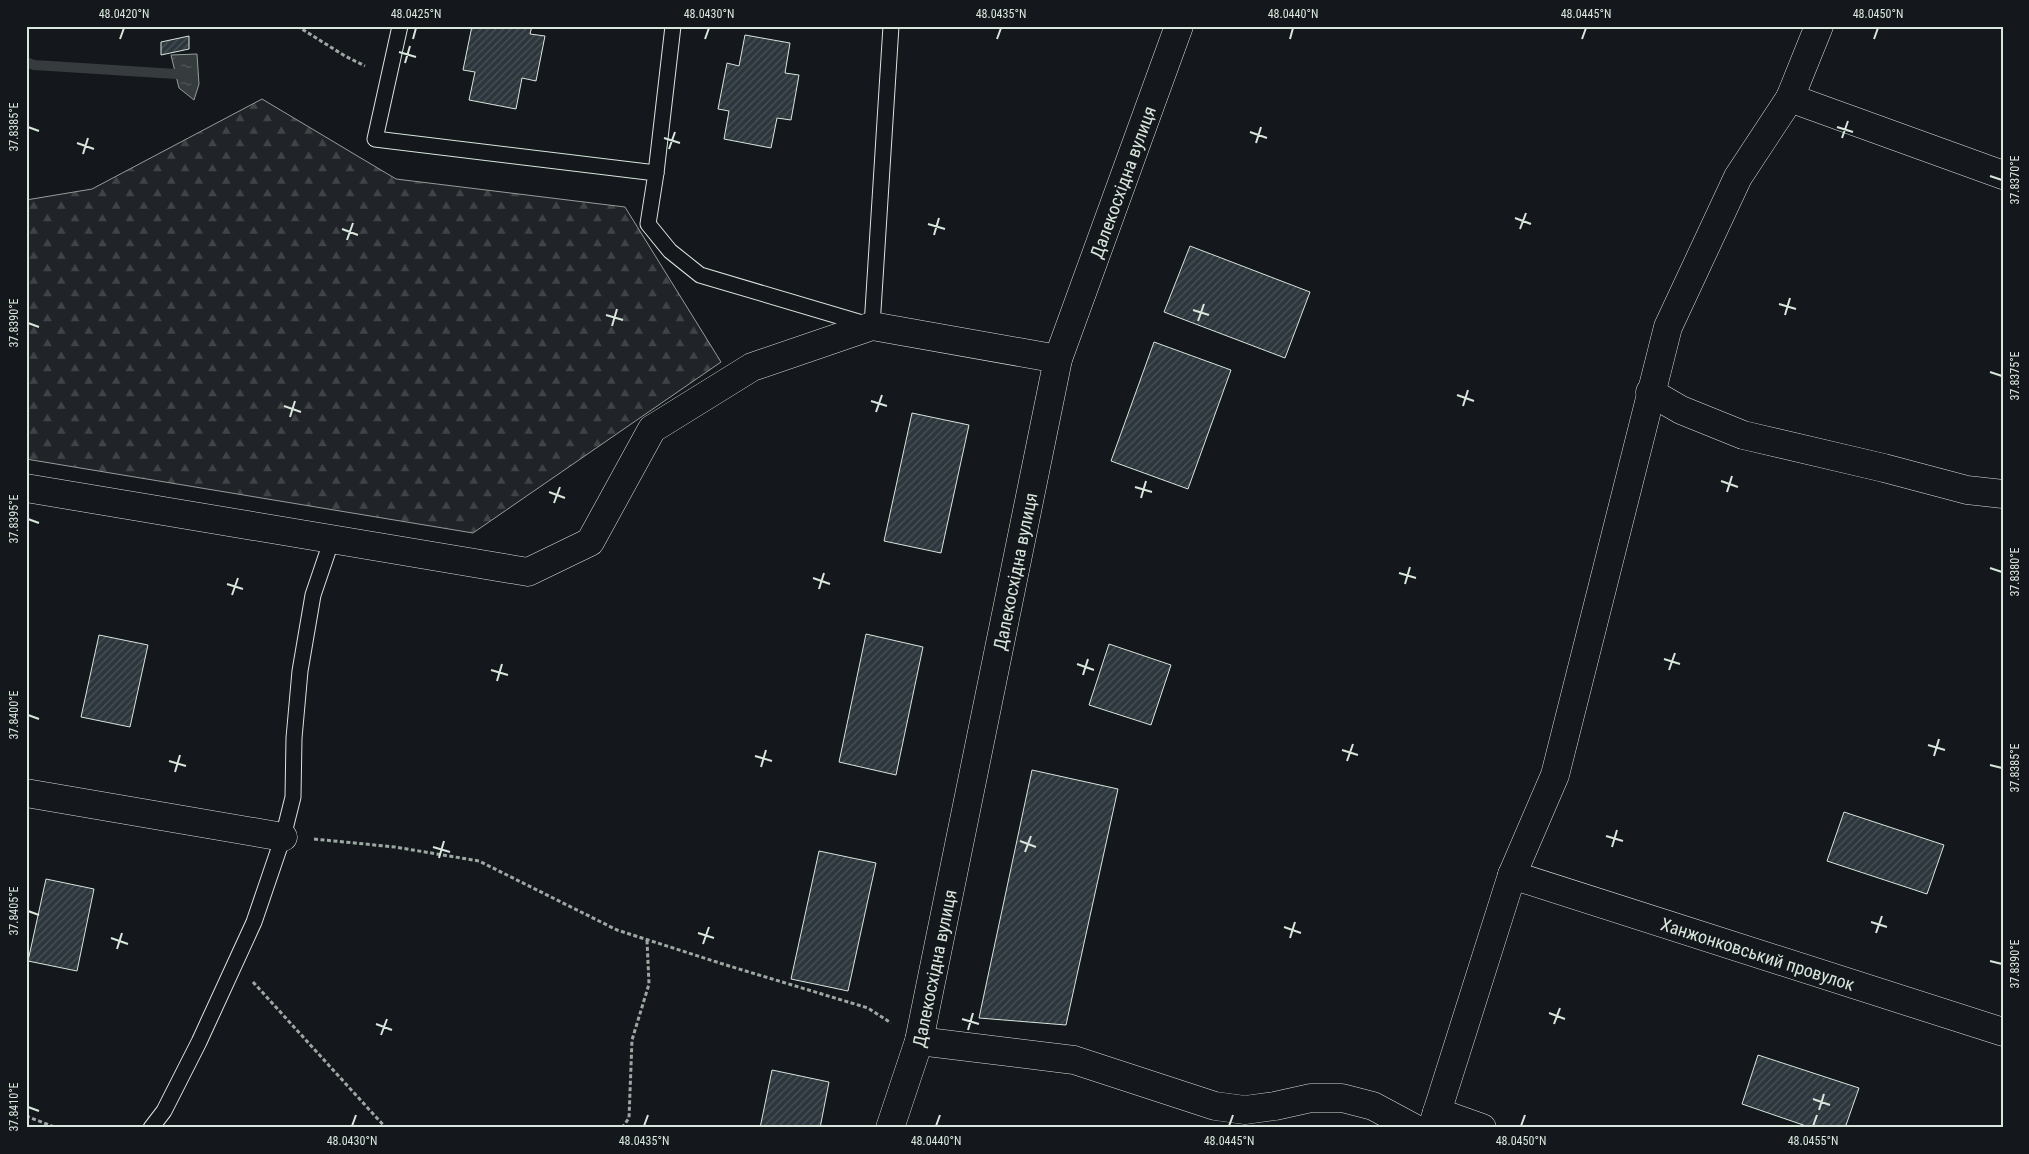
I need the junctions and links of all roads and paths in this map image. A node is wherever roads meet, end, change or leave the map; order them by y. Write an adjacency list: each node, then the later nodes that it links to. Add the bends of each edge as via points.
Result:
1 (297, 26): 7 (path, via 344,56)
2 (400, 26): 7 (lane)
3 (673, 26): 9 (lane)
4 (891, 26): 11 (lane)
5 (1179, 26): 12 (street, Далекосхідна вулиця)
6 (1819, 26): 8 (street)
7 (388, 78): 9 (lane, via 375,140)
8 (1790, 98): 10 (street); 13 (street, via 1738,177 1668,327)
9 (656, 173): 11 (lane, via 648,224 670,251 700,275)
10 (2003, 175)
11 (872, 326): 12 (street); 16 (street, via 752,367 652,430 590,542 528,572)
12 (1058, 359): 23 (street, Далекосхідна вулиця)
13 (1650, 392): 15 (street, via 1682,410 1744,435 1967,490); 19 (street, via 1555,775)
14 (26, 488): 16 (street)
15 (2003, 494)
16 (332, 539): 18 (lane, via 313,594 300,671 293,797)
17 (26, 793): 18 (street)
18 (283, 837): 20 (path, via 395,846 479,861 617,930); 21 (lane, via 254,922)
19 (1512, 875): 22 (street, Ханжонковський провулок); 25 (street)
20 (648, 940): 23 (path, via 868,1008); 29 (path, via 649,984 632,1040 629,1118)
21 (236, 962): 27 (lane, via 164,1111); 28 (path)
22 (2003, 1032)
23 (918, 1041): 30 (street, Далекосхідна вулиця); 31 (street, via 1074,1060 1215,1106 1245,1110 1311,1098 1342,1098 1373,1106)
24 (26, 1116): 26 (path)
25 (1434, 1120): 32 (street)
26 (57, 1128)
27 (151, 1128)
28 (386, 1128)
29 (622, 1128)
30 (890, 1128)
31 (1414, 1128)
32 (1482, 1128)

